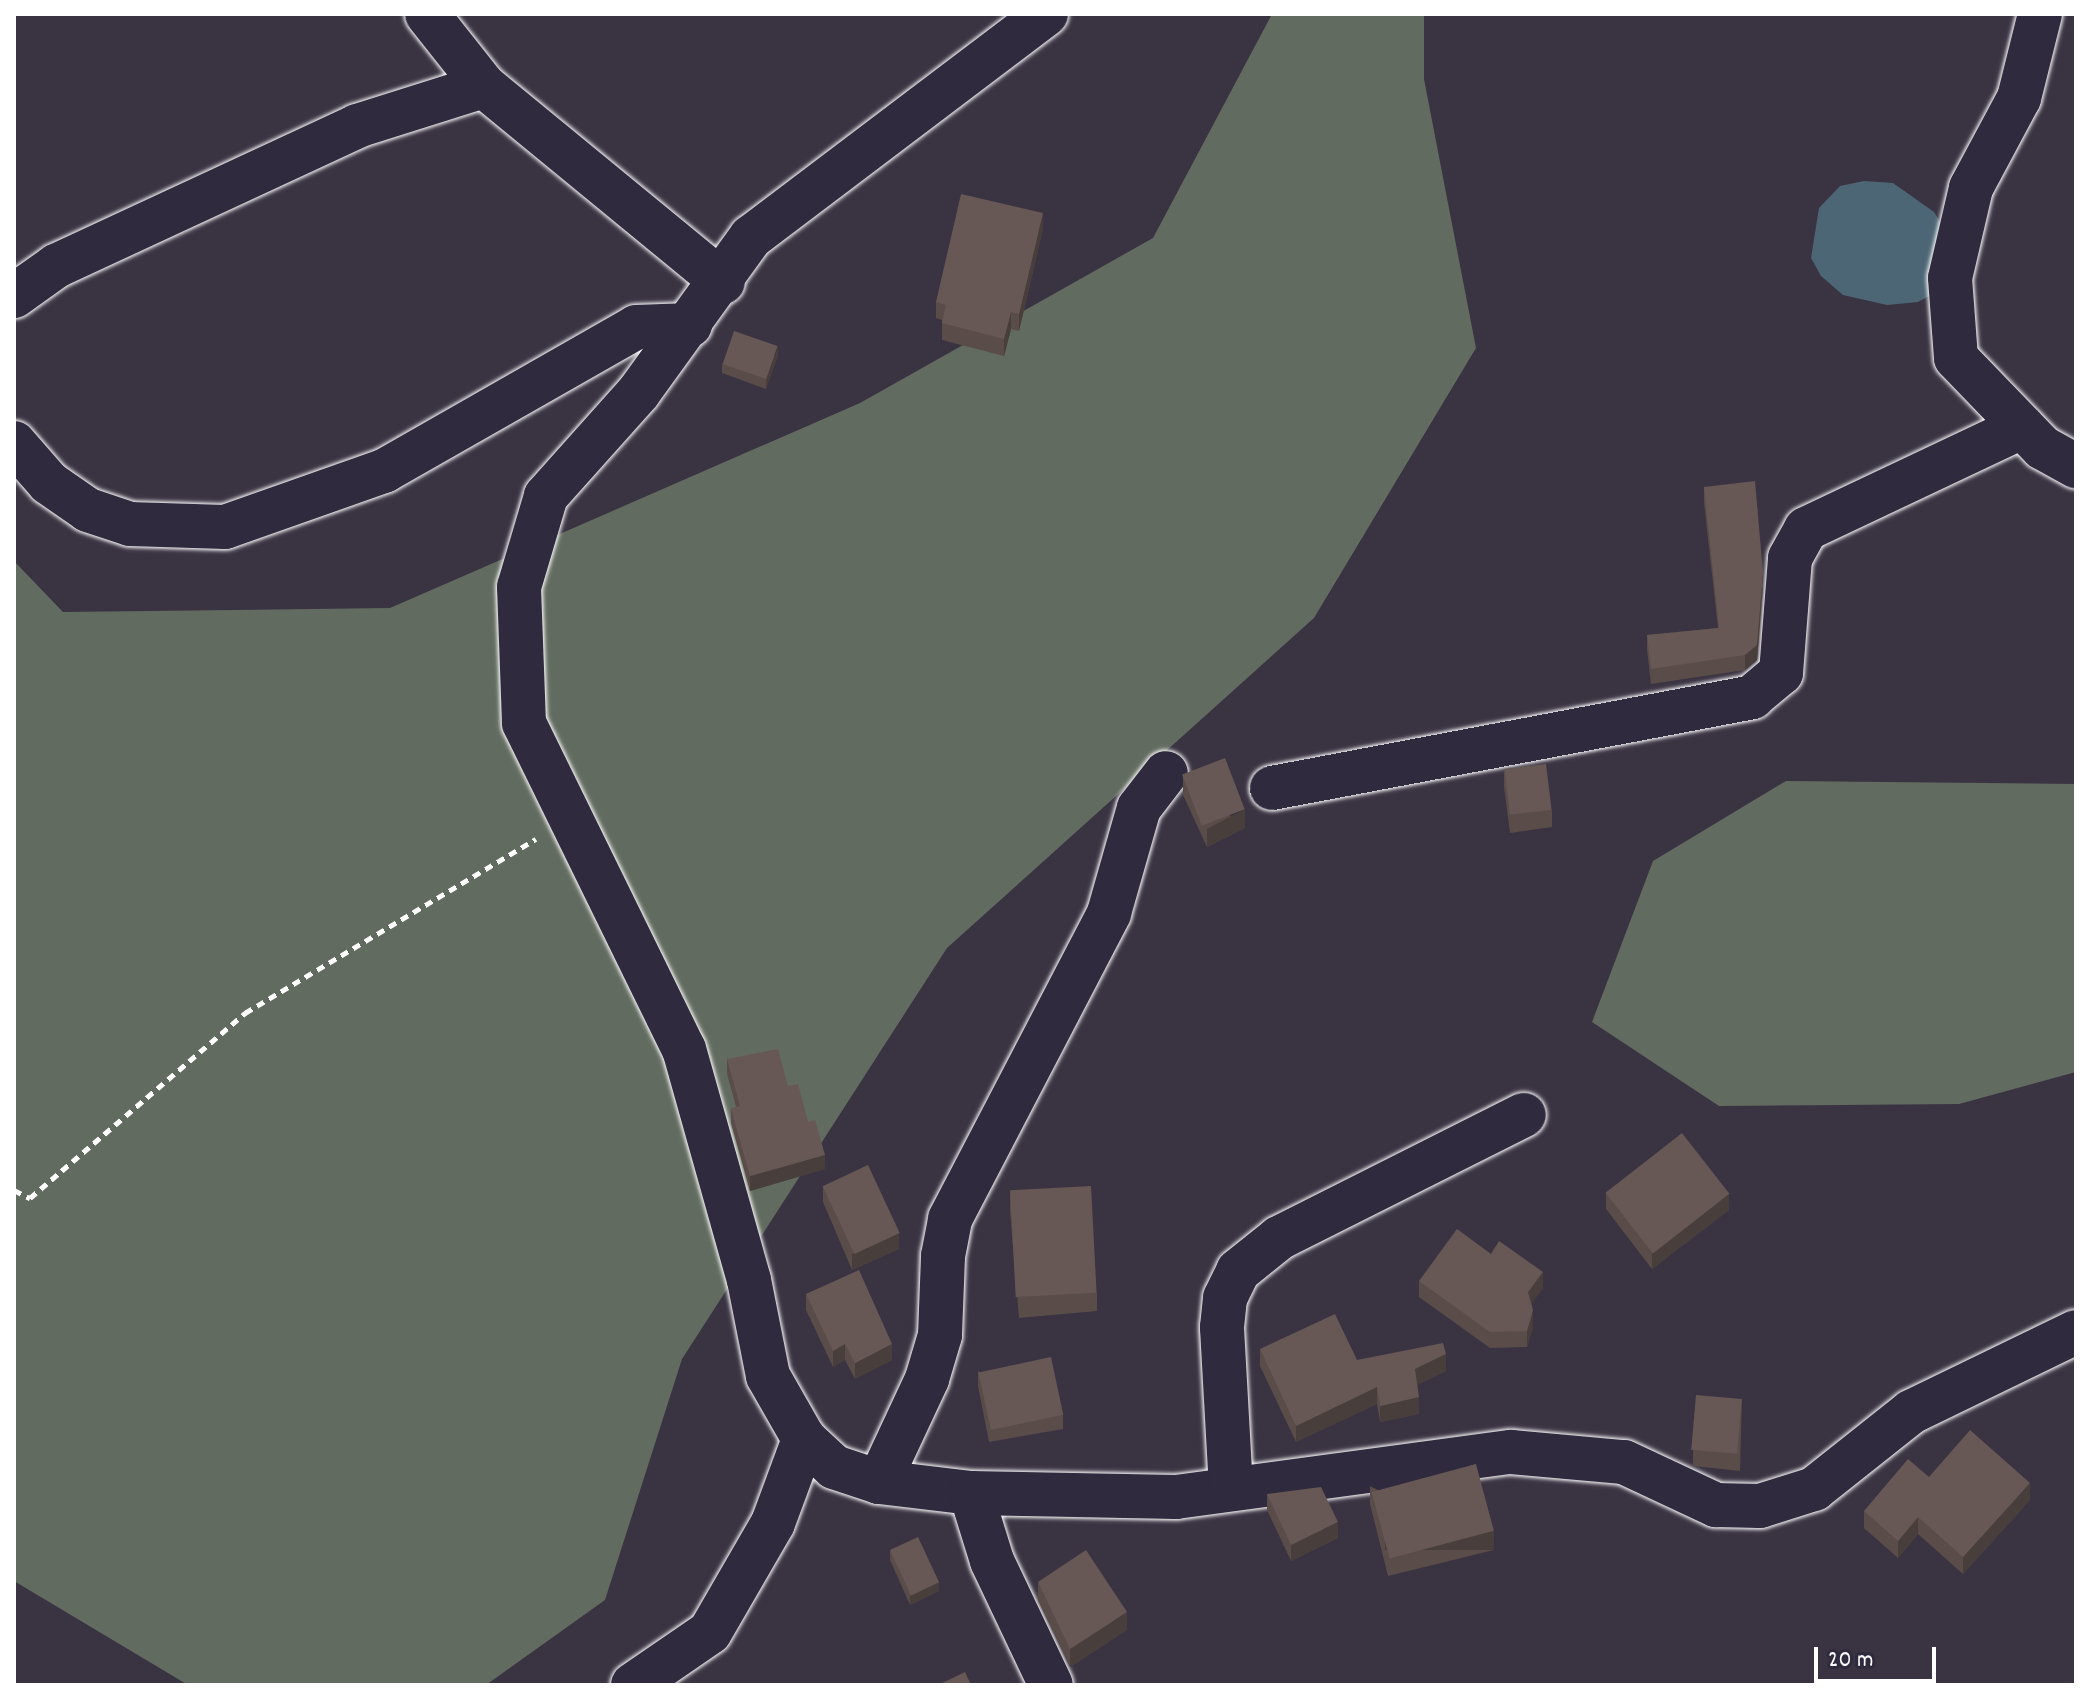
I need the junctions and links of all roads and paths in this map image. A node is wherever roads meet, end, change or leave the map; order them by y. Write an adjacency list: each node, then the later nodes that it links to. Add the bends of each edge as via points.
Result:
1 (427, 14): 4 (street)
2 (1046, 14): 5 (street, via 751,237)
3 (2040, 14): 8 (street, via 2019,98 1971,188 1950,278 1956,358)
4 (484, 86): 5 (street); 6 (street, via 357,126 56,266)
5 (723, 282): 7 (street)
6 (14, 296)
7 (690, 325): 9 (street, via 636,327 384,471 225,527 130,524 88,510 49,483); 13 (street, via 546,496 519,587 524,723)
8 (2022, 427): 10 (street, via 2043,448); 12 (street, via 1806,529 1790,558 1781,673 1752,697)
9 (14, 443)
10 (2076, 466)
11 (1166, 773): 18 (street, via 1139,808 1109,913 950,1219 940,1335 927,1379)
12 (1272, 788)
13 (568, 820): 15 (path, via 245,1013 30,1198); 17 (street, via 684,1049 749,1280 768,1376)
14 (1524, 1115): 19 (street, via 1279,1238 1238,1271 1225,1298 1222,1327)
15 (14, 1190)
16 (2076, 1332): 19 (street, via 1911,1412 1814,1489 1760,1506 1716,1505 1624,1462 1511,1452)
17 (804, 1439): 18 (street, via 834,1467); 21 (street, via 773,1523 710,1632)
18 (879, 1482): 20 (street)
19 (1231, 1489): 20 (street, via 1176,1497)
20 (971, 1493): 22 (street, via 992,1561)
21 (633, 1685)
22 (1051, 1685)

